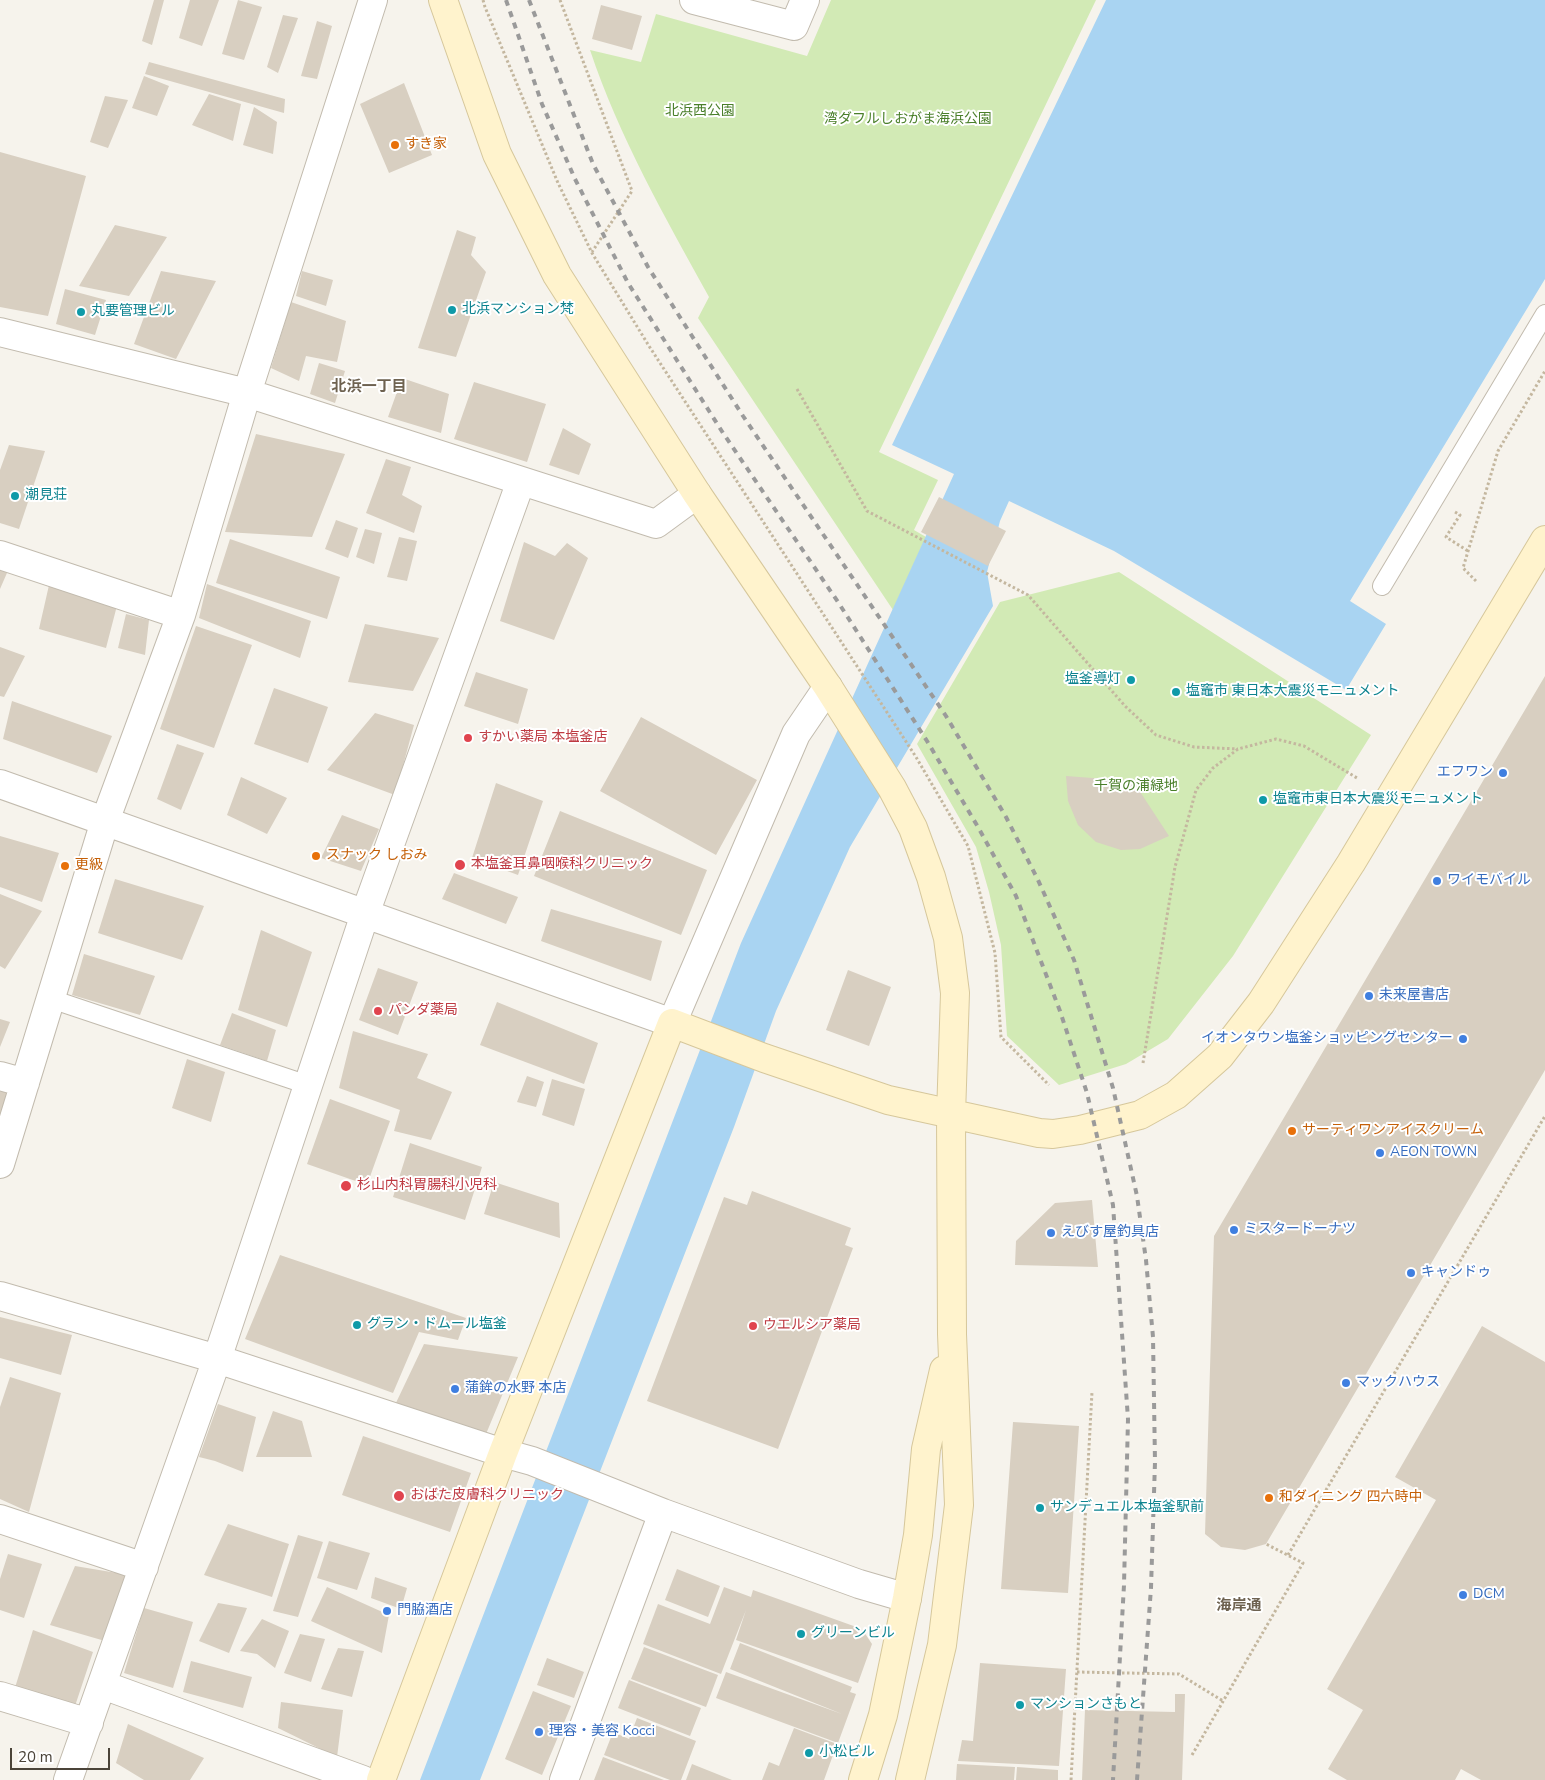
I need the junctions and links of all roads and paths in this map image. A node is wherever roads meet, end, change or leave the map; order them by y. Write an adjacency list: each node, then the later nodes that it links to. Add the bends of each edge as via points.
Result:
1 (373, 0): 12 (street)
2 (443, 0): 14 (street, via 497,154 557,275)
3 (484, 0): 7 (path, via 558,183)
4 (560, 0): 7 (path, via 632,191)
5 (694, 0): 6 (street, via 794,26)
6 (805, 0)
7 (592, 252): 33 (path, via 649,346 916,757 968,846 995,953 1001,1037)
8 (1545, 314): 20 (lane)
9 (0, 332): 12 (street)
10 (1545, 372): 17 (path, via 1498,451)
11 (797, 388): 23 (path, via 867,511 1028,595 1125,706 1156,735 1194,747)
12 (247, 392): 13 (street); 21 (street)
13 (521, 481): 14 (street, via 656,524); 27 (street)
14 (697, 494): 22 (street)
15 (1446, 537): 17 (path)
16 (1545, 540): 34 (street, via 1351,863 1261,1003 1220,1056 1176,1095 1140,1115 1080,1130 1039,1133)
17 (1468, 551): 19 (path, via 1463,568)
18 (0, 555): 21 (street)
19 (1476, 581)
20 (1382, 586)
21 (181, 615): 26 (street)
22 (835, 698): 29 (street, via 796,734); 34 (street, via 892,788 913,828 948,938 955,993)
23 (1238, 749): 24 (path, via 1276,739 1304,746); 30 (path, via 1213,768 1196,790 1175,867)
24 (1357, 778)
25 (0, 784): 26 (street)
26 (105, 821): 27 (street); 28 (street)
27 (365, 914): 29 (street); 32 (street)
28 (50, 999): 31 (street); 32 (lane)
29 (672, 1023): 34 (street, via 888,1100); 41 (street)
30 (1144, 1063)
31 (12, 1079): 36 (street)
32 (308, 1085): 39 (street)
33 (1050, 1085)
34 (951, 1115): 38 (street)
35 (1545, 1116): 45 (path)
36 (0, 1164)
37 (0, 1296): 39 (street)
38 (952, 1334): 47 (street, via 926,1449 918,1535); 59 (street, via 959,1505 942,1645)
39 (216, 1359): 41 (street); 46 (street)
40 (1092, 1392): 48 (path)
41 (502, 1453): 42 (street, via 532,1461); 56 (street)
42 (663, 1513): 47 (street, via 859,1584); 57 (street)
43 (0, 1519): 46 (street)
44 (1266, 1544): 45 (path)
45 (1288, 1555): 51 (path, via 1303,1563)
46 (144, 1567): 49 (street)
47 (907, 1598): 58 (street, via 883,1715)
48 (1077, 1672): 51 (path, via 1179,1674); 60 (path)
49 (103, 1685): 52 (street); 55 (street)
50 (0, 1696): 52 (street)
51 (1223, 1700): 53 (path)
52 (89, 1723): 54 (street)
53 (1192, 1755)
54 (68, 1780)
55 (363, 1780)
56 (381, 1780)
57 (564, 1780)
58 (863, 1780)
59 (910, 1780)
60 (1071, 1780)

